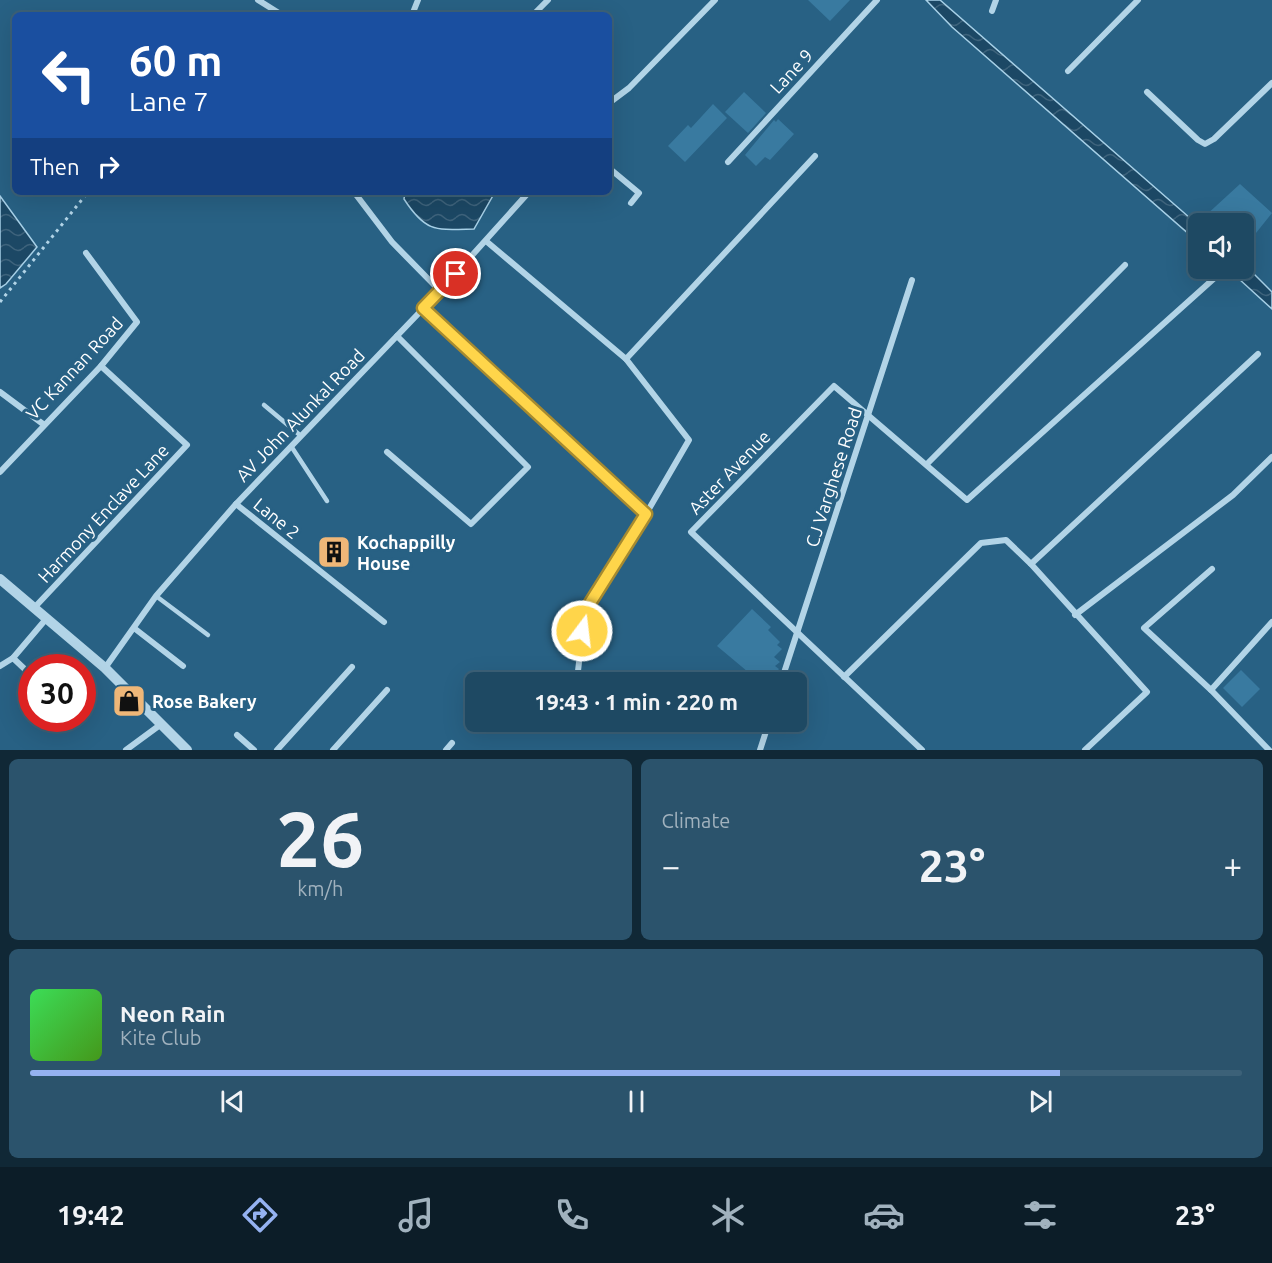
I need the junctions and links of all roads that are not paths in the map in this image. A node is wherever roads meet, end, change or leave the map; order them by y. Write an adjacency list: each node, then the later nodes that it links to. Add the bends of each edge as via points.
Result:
1 (258, 0): 7 (street)
2 (548, 0): 8 (street)
3 (715, 0): 13 (street, via 629,88)
4 (877, 0): 15 (street, Lane 9)
5 (996, 0): 9 (street)
6 (1138, 0): 10 (street)
7 (277, 12)
8 (536, 12)
9 (992, 12)
10 (1068, 71)
11 (1272, 83): 12 (street, via 1205,144)
12 (1147, 92)
13 (612, 99)
14 (815, 156): 29 (street)
15 (728, 162)
16 (612, 171): 19 (street, via 639,194)
17 (356, 195): 25 (street, via 392,242)
18 (526, 195): 20 (street, AV John Alunkal Road)
19 (631, 203)
20 (486, 241): 25 (street, AV John Alunkal Road); 29 (street)
21 (86, 253): 30 (street, VC Kannan Road, via 137,322)
22 (1125, 265): 40 (street)
23 (1213, 279): 40 (street, via 967,500)
24 (912, 280): 34 (street, CJ Varghese Road)
25 (440, 291): 26 (street, AV John Alunkal Road)
26 (423, 308): 27 (street, AV John Alunkal Road); 44 (street)
27 (397, 336): 36 (street, AV John Alunkal Road); 38 (street, via 528,467 471,524)
28 (1258, 354): 45 (street)
29 (626, 359): 31 (street); 44 (street, via 688,440)
30 (101, 366): 35 (street, VC Kannan Road); 49 (street, Harmony Enclave Lane, via 187,445)
31 (645, 377)
32 (0, 392): 35 (street)
33 (264, 405): 36 (lane)
34 (869, 417): 40 (street); 55 (street, CJ Varghese Road); 55 (street, Aster Avenue, via 834,386 691,532)
35 (43, 424): 41 (street, VC Kannan Road)
36 (301, 436): 37 (street, AV John Alunkal Road)
37 (291, 446): 42 (lane); 43 (street, AV John Alunkal Road)
38 (387, 452)
39 (1272, 457): 50 (street, via 1233,495)
40 (927, 464)
41 (0, 472)
42 (327, 501)
43 (236, 504): 48 (street, AV John Alunkal Road); 52 (street, Lane 2)
44 (646, 514): 63 (street, via 585,611)
45 (1031, 564): 50 (street); 65 (street, via 1006,540 981,543)
46 (1212, 569): 67 (street, via 1144,628)
47 (0, 579): 49 (street)
48 (156, 596): 54 (street, AV John Alunkal Road); 56 (lane)
49 (34, 608): 51 (street)
50 (1076, 615): 80 (street, via 1146,692)
51 (46, 619): 57 (street); 62 (street)
52 (384, 622)
53 (1272, 622): 67 (street)
54 (134, 628): 60 (street); 62 (street, AV John Alunkal Road)
55 (797, 633): 64 (street, CJ Varghese Road); 65 (street)
56 (208, 635)
57 (13, 658): 58 (street); 59 (street)
58 (18, 663)
59 (0, 666)
60 (183, 666)
61 (352, 667): 75 (street)
62 (105, 668): 68 (street)
63 (578, 671)
64 (784, 672)
65 (844, 677): 79 (street)
66 (387, 690): 76 (street)
67 (1211, 690): 81 (street)
68 (160, 725): 72 (street); 73 (street)
69 (766, 732): 78 (street)
70 (237, 735): 74 (street)
71 (452, 743): 77 (street)
72 (126, 750)
73 (187, 750)
74 (254, 750)
75 (277, 750)
76 (333, 750)
77 (446, 750)
78 (760, 750)
79 (922, 750)
80 (1084, 750)
81 (1269, 750)

